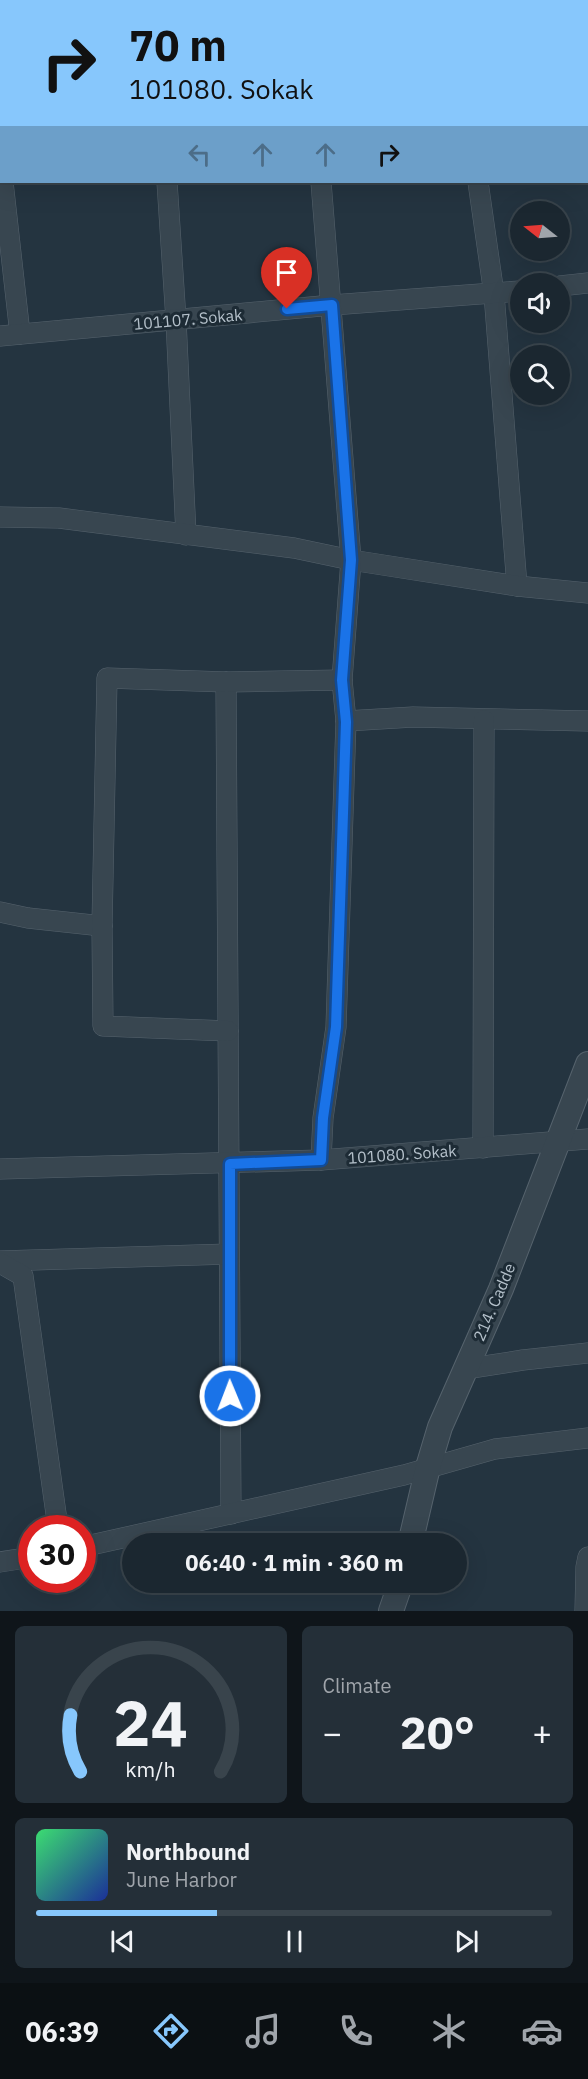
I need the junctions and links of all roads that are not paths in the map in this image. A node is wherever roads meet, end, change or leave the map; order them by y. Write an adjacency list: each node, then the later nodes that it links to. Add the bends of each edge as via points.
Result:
1 (3, 183): 11 (street)
2 (167, 183): 10 (street)
3 (321, 183): 9 (street)
4 (478, 183): 8 (street)
5 (588, 283): 6 (street)
6 (570, 285)
7 (510, 292): 8 (street, 101107. Sokak)
8 (494, 294): 9 (street, 101107. Sokak); 16 (street)
9 (332, 305): 10 (street, 101107. Sokak); 15 (street)
10 (176, 320): 11 (street, 101107. Sokak); 14 (street)
11 (20, 334): 12 (street, 101107. Sokak)
12 (0, 336)
13 (0, 518): 14 (street, via 59,518)
14 (186, 535): 15 (street, via 294,548)
15 (351, 560): 16 (street); 18 (street)
16 (518, 586): 17 (street)
17 (588, 593)
18 (342, 680): 19 (street); 22 (street)
19 (226, 682): 24 (street, via 107,678); 25 (street)
20 (484, 720): 21 (street); 22 (street, via 413,717); 29 (street)
21 (588, 721)
22 (346, 722): 30 (street, via 336,1027)
23 (0, 912): 24 (street)
24 (102, 926): 25 (street, via 103,1026)
25 (228, 1031): 31 (street)
26 (588, 1064): 28 (street, 214. Cadde)
27 (588, 1139): 28 (street, 101080. Sokak)
28 (558, 1140): 29 (street, 101080. Sokak); 36 (street, 214. Cadde, via 501,1289)
29 (483, 1148): 30 (street, 101080. Sokak)
30 (321, 1160): 31 (street, 101080. Sokak)
31 (230, 1164): 32 (street, 101080. Sokak); 33 (street)
32 (0, 1169)
33 (229, 1254): 34 (street); 39 (street)
34 (0, 1262): 40 (street, via 23,1276)
35 (588, 1353): 36 (street)
36 (465, 1369): 38 (street, 214. Cadde)
37 (588, 1438): 38 (street, via 495,1449)
38 (428, 1467): 39 (street); 41 (street, 214. Cadde)
39 (231, 1514): 42 (street)
40 (56, 1515)
41 (413, 1533)
42 (96, 1544)
43 (588, 1557): 48 (street)
44 (18, 1559): 45 (street)
45 (0, 1562)
46 (397, 1593): 47 (street)
47 (391, 1611)
48 (585, 1611)

